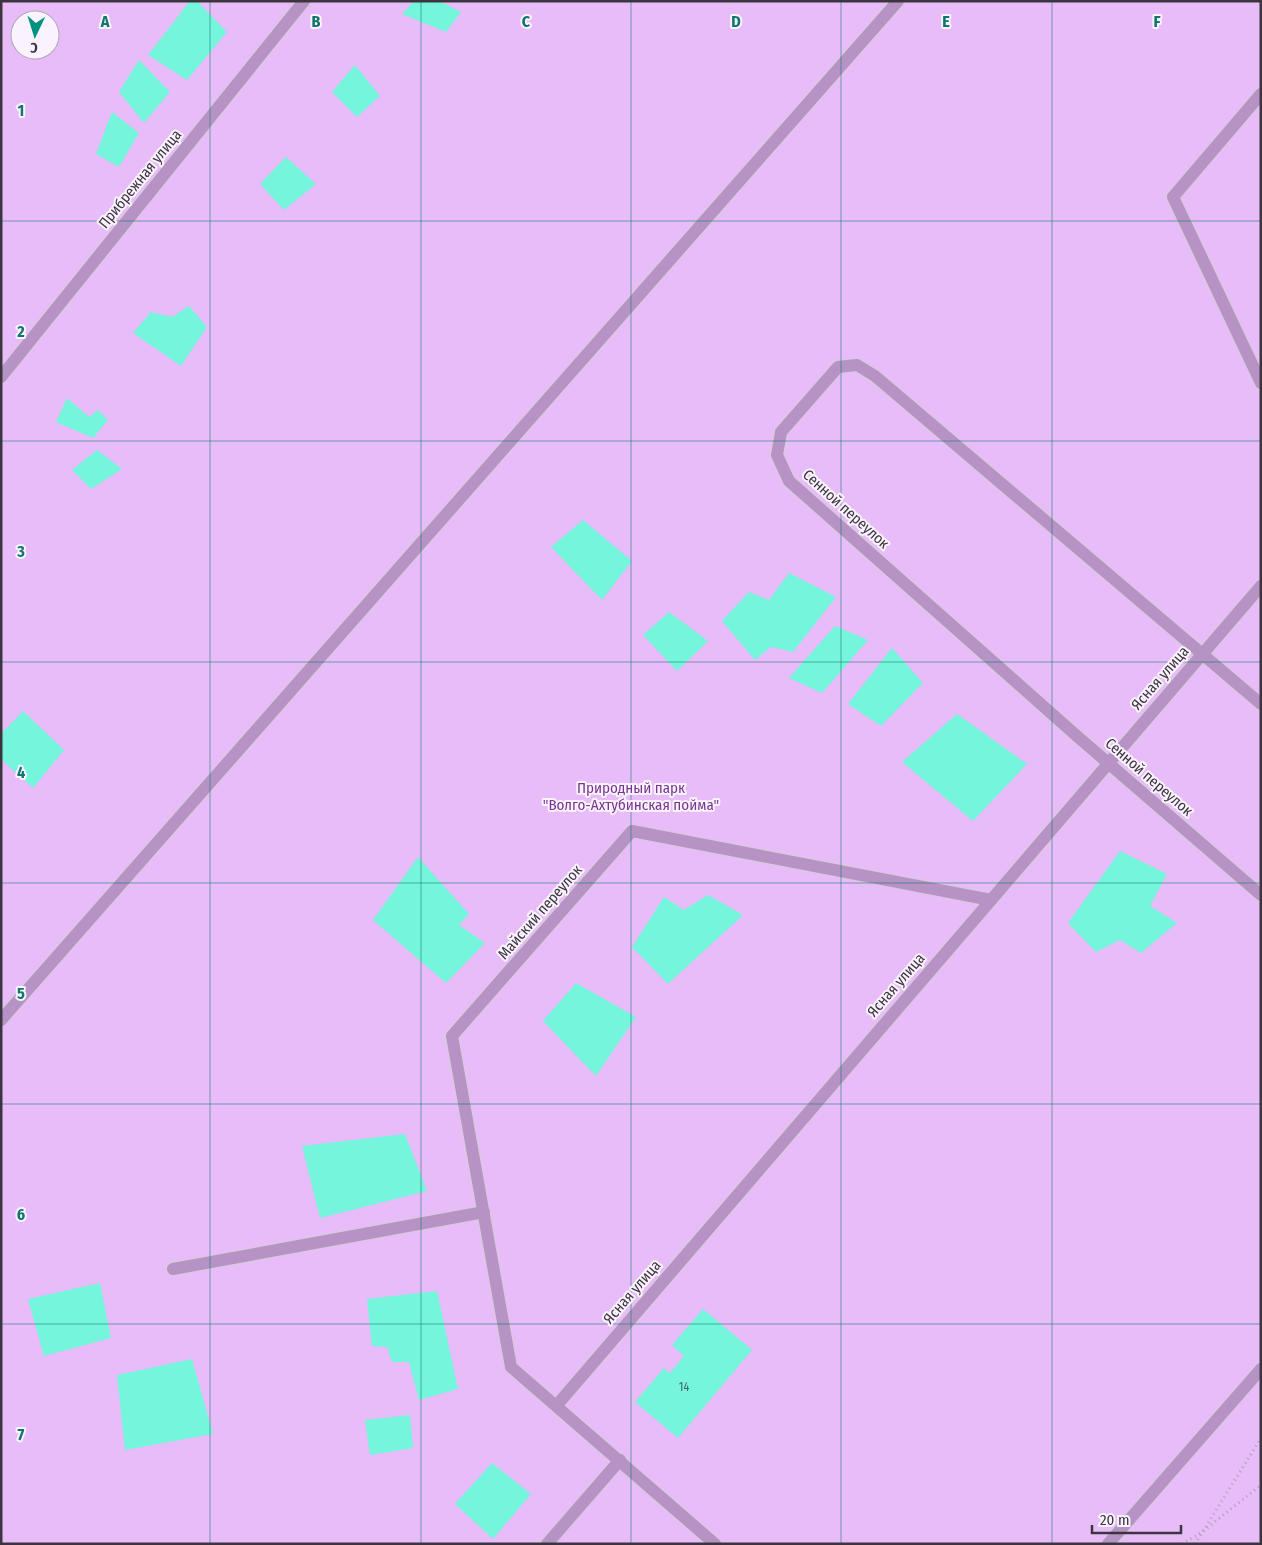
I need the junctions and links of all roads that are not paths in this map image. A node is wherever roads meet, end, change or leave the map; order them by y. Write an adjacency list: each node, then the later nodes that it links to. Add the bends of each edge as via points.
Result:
1 (304, 1): 4 (street, Прибрежная улица)
2 (898, 1): 12 (street)
3 (1261, 94): 5 (street, via 1173,197)
4 (1, 376)
5 (1261, 383)
6 (1261, 586): 7 (street, Ясная улица)
7 (1203, 654): 8 (street, Сенной переулок); 9 (street, Ясная улица); 9 (street, Сенной переулок, via 875,376 857,365 838,368 781,432 776,455 789,481)
8 (1261, 704)
9 (1109, 763): 10 (street, Сенной переулок); 11 (street, Ясная улица)
10 (1261, 895)
11 (991, 900): 13 (street, Майский переулок, via 632,831 452,1036); 16 (street, Ясная улица)
12 (1, 1020)
13 (484, 1212): 14 (street); 16 (street, Майский переулок, via 511,1367)
14 (173, 1269)
15 (1261, 1369): 20 (street)
16 (557, 1405): 17 (street)
17 (620, 1460): 18 (street); 19 (street)
18 (547, 1544)
19 (715, 1544)
20 (1108, 1544)

